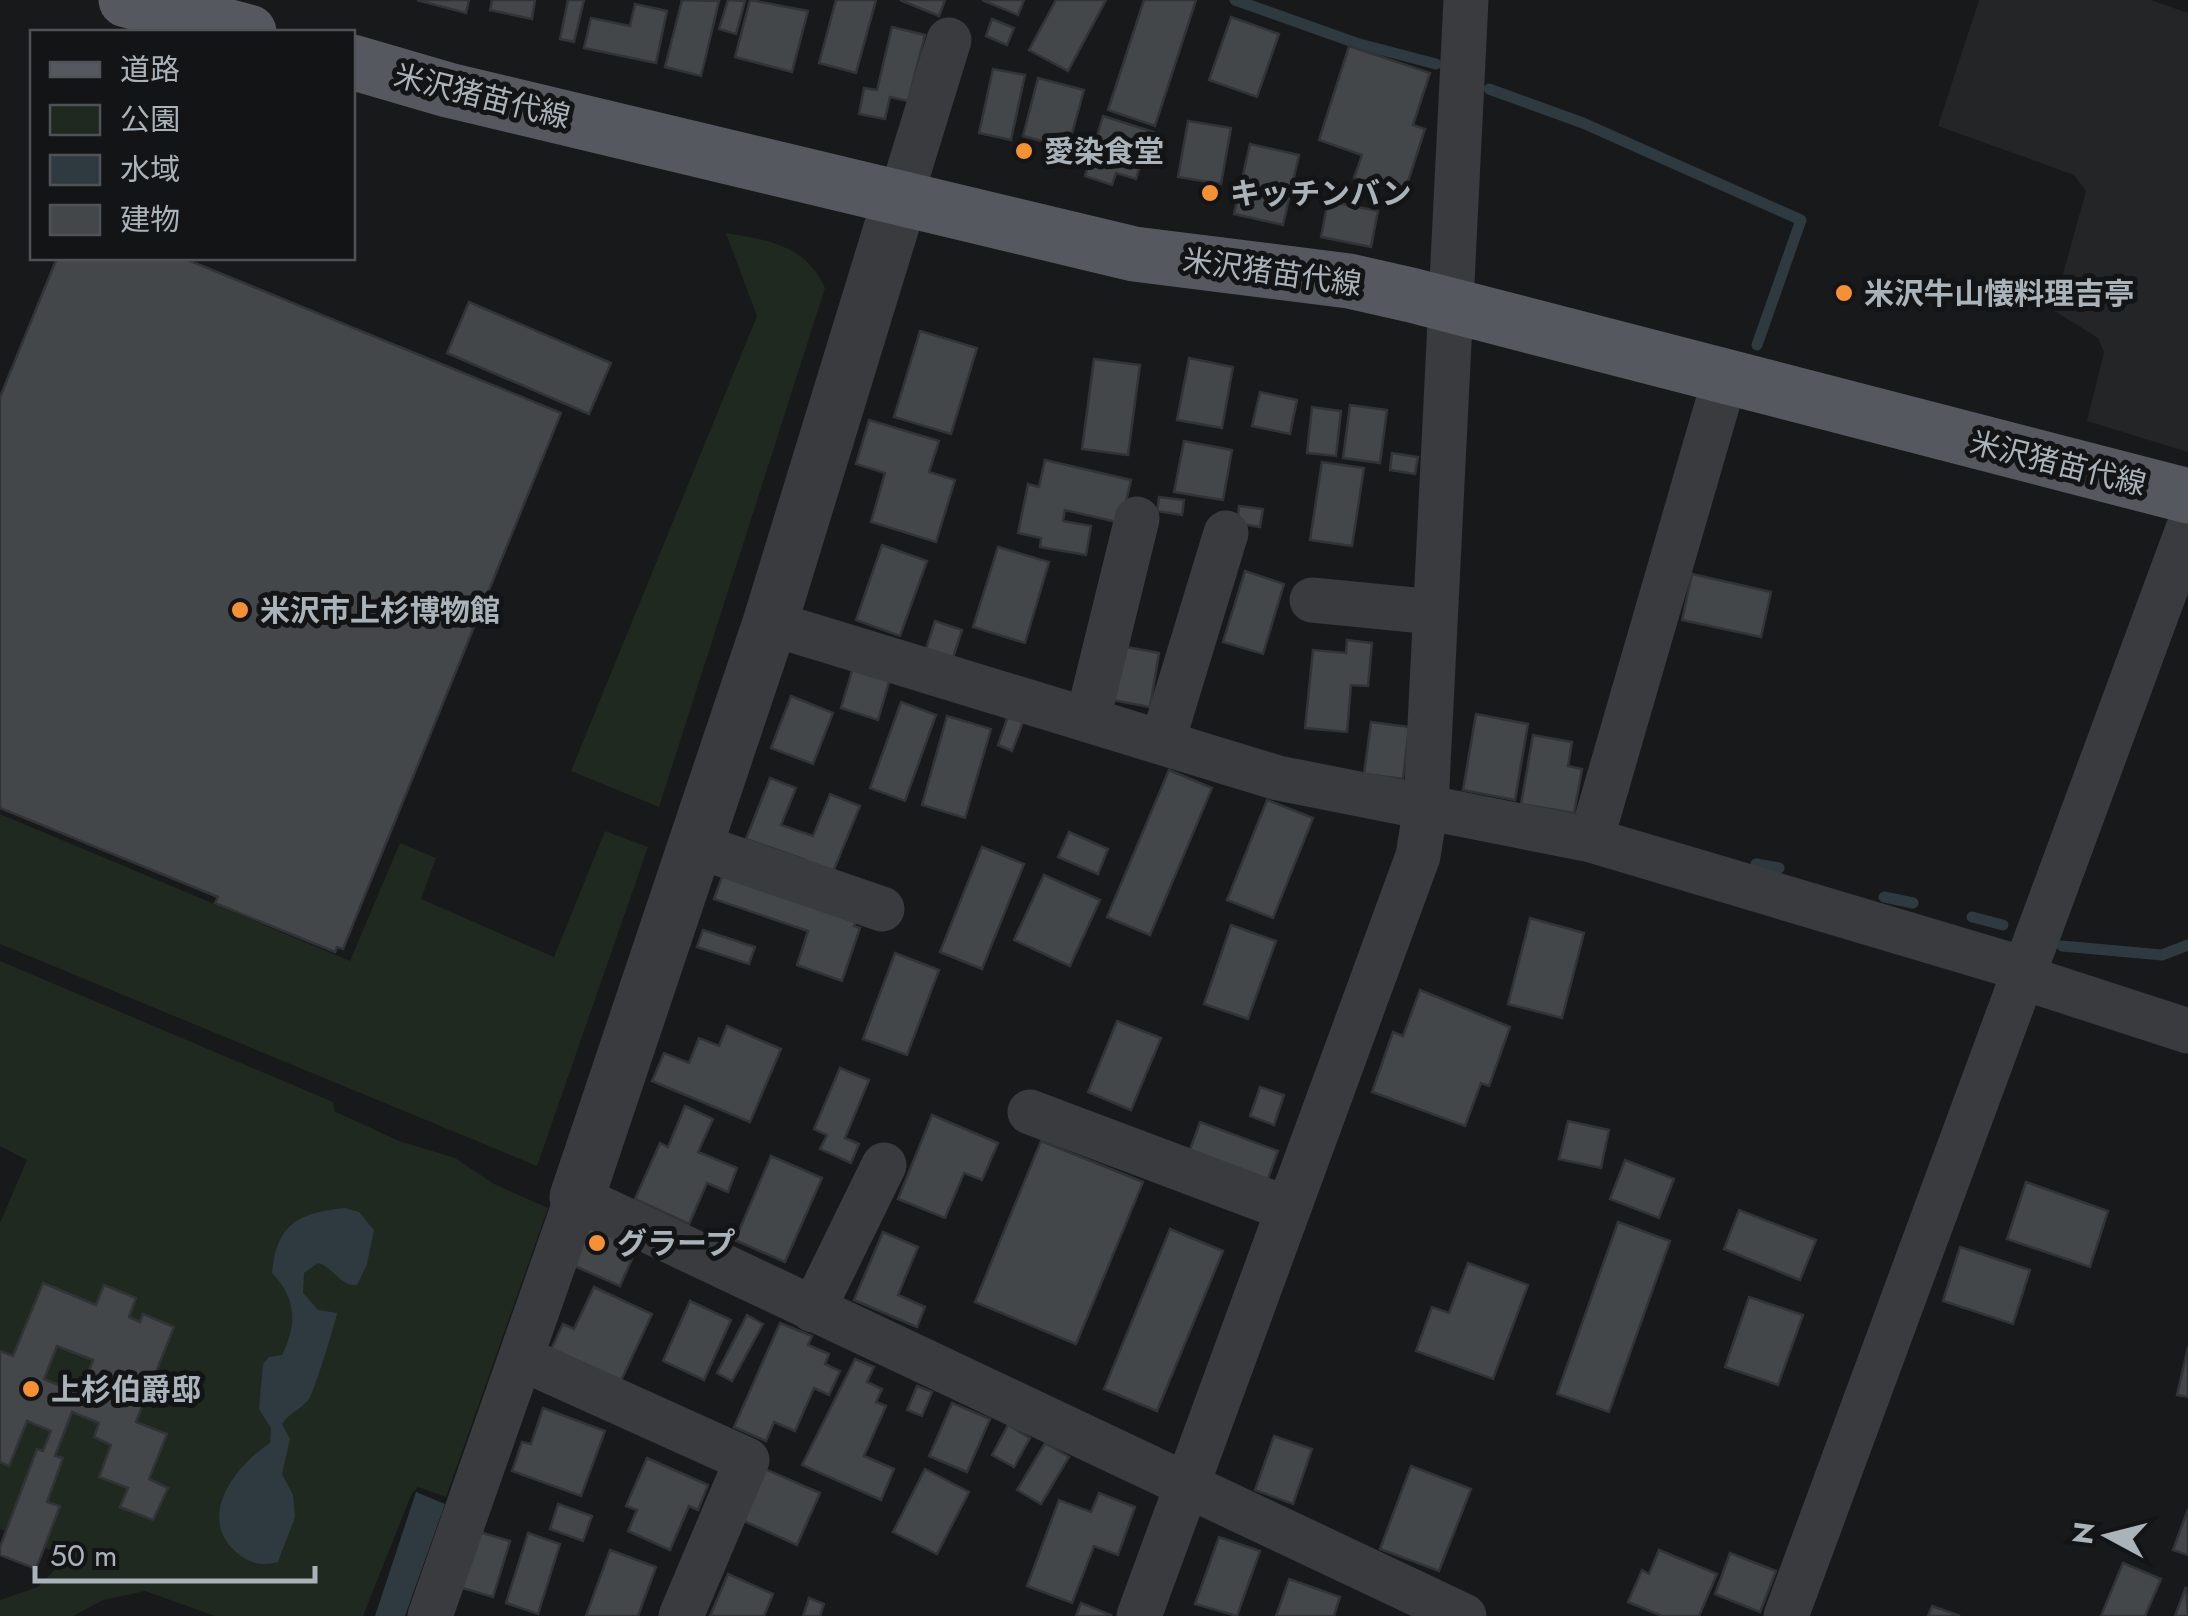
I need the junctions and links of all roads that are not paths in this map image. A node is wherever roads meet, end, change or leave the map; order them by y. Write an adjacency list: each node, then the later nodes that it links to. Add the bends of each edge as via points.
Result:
1 (126, 0): 4 (main road)
2 (262, 0): 5 (street)
3 (1466, 0): 9 (street)
4 (242, 30)
5 (251, 30)
6 (949, 40): 8 (street)
7 (355, 63): 8 (main road, 米沢猪苗代線)
8 (901, 196): 9 (main road, 米沢猪苗代線, via 1134,254 1349,281); 17 (street)
9 (1448, 306): 10 (main road, 米沢猪苗代線); 16 (street)
10 (1726, 378): 11 (main road, 米沢猪苗代線); 21 (street)
11 (2188, 496)
12 (1137, 520): 18 (street)
13 (2188, 528): 24 (street)
14 (1226, 533): 19 (street)
15 (1312, 600): 16 (street)
16 (1434, 612): 20 (street)
17 (770, 623): 18 (street); 22 (street)
18 (1088, 718): 19 (street)
19 (1163, 740): 20 (street, via 1278,778)
20 (1426, 806): 21 (street); 29 (street, via 1418,856)
21 (1591, 840): 24 (street)
22 (698, 846): 23 (street); 28 (street)
23 (882, 910)
24 (2024, 969): 25 (street, via 2037,982); 37 (street)
25 (2188, 1031)
26 (1030, 1112): 29 (street)
27 (884, 1165): 30 (street)
28 (577, 1198): 30 (street); 31 (street)
29 (1288, 1209): 32 (street)
30 (813, 1310): 32 (street)
31 (520, 1358): 33 (street); 34 (street, via 746,1460)
32 (1186, 1486): 35 (street); 36 (street)
33 (430, 1616)
34 (680, 1616)
35 (1139, 1616)
36 (1464, 1616)
37 (1786, 1616)

